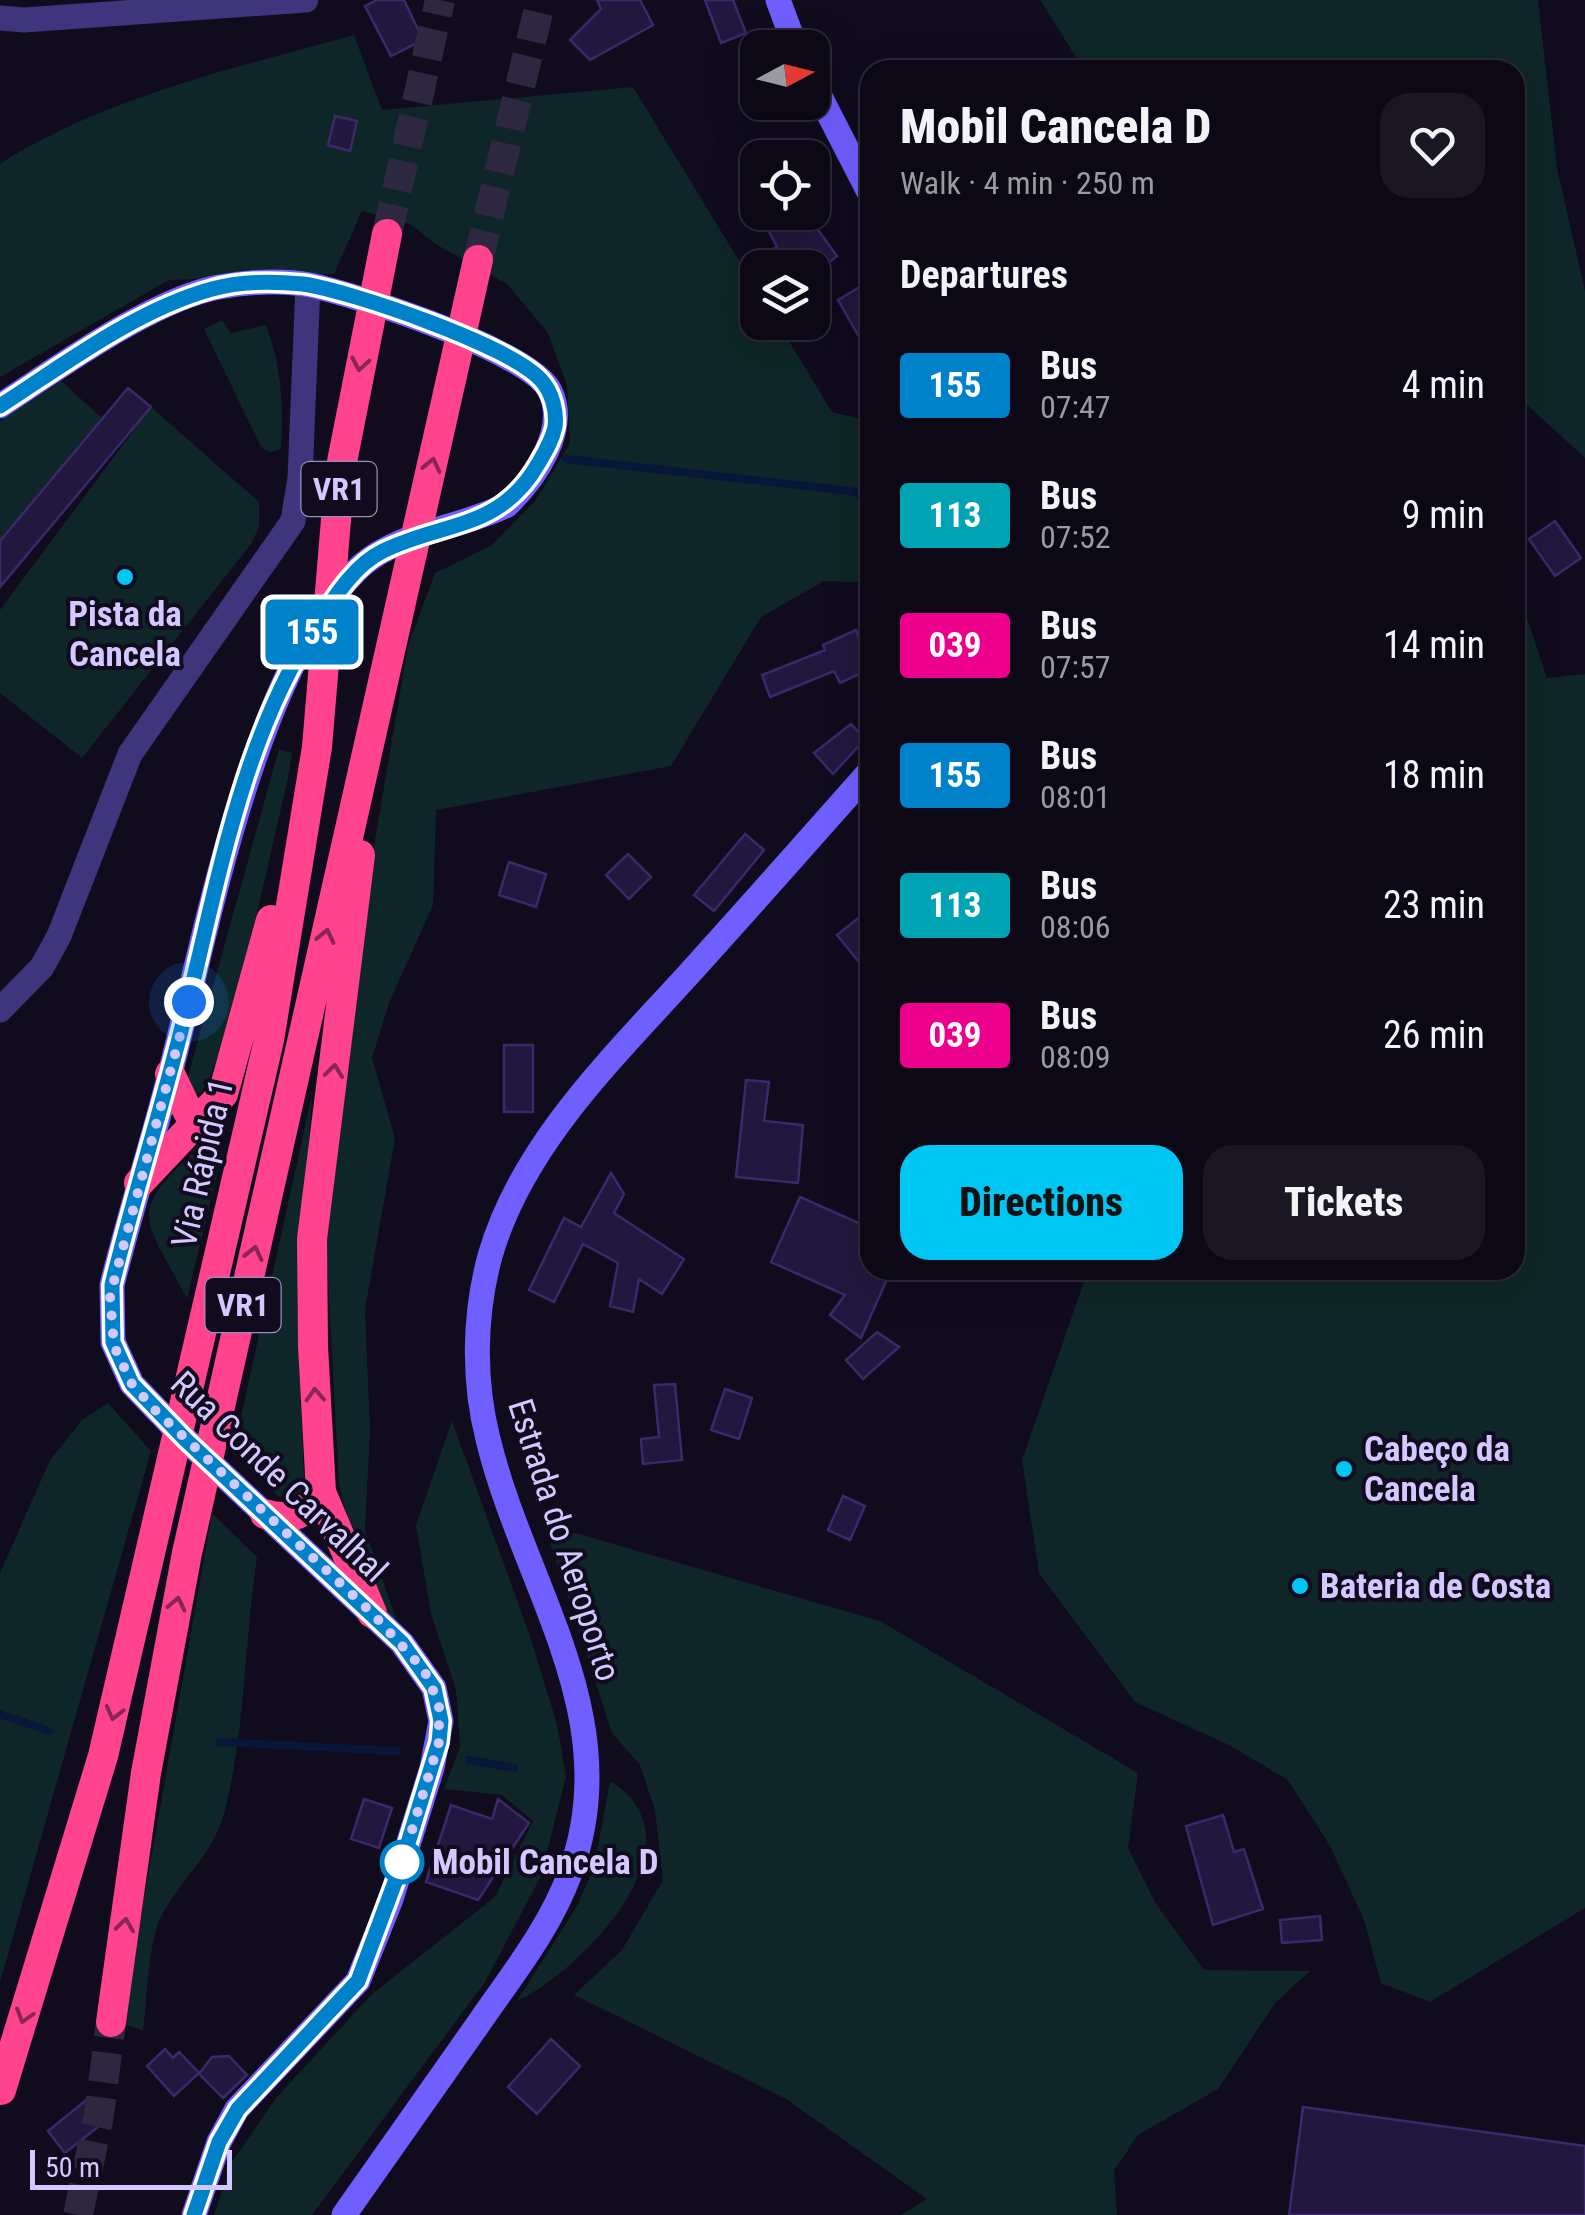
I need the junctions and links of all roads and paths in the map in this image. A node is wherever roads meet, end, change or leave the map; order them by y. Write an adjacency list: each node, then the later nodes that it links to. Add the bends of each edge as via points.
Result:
1 (306, 0): 3 (street)
2 (778, 0): 4 (main road)
3 (0, 18)
4 (789, 30)
5 (830, 116): 6 (main road)
6 (860, 175)
7 (388, 234): 12 (highway, Via Rápida 1 / VR1, one-way to 12, via 340,472)
8 (478, 260): 11 (highway, Via Rápida 1 / VR1, one-way to 8)
9 (308, 285): 10 (main road, Rua Conde Carvalhal, via 249,283 188,296); 14 (street, via 300,478 292,521 130,754 60,936); 15 (main road, Rua Conde Carvalhal, via 385,306 539,376 551,393 556,421 530,479 507,505 372,558 315,627 257,752)
10 (0, 406)
11 (370, 736): 18 (highway, one-way to 11, via 312,1240 359,878); 21 (highway, Via Rápida 1 / VR1, one-way to 11, via 163,1670)
12 (315, 758): 16 (highway, via 234,1067); 22 (highway, Via Rápida 1 / VR1, one-way to 22, via 269,1040 150,1565 103,1756)
13 (860, 782): 24 (main road, Estrada do Aeroporto, via 538,1151 491,1253 477,1346 488,1440 578,1685 589,1763 586,1809 570,1872 537,1940)
14 (0, 1010)
15 (170, 1074): 16 (highway, via 188,1112); 17 (main road, Rua Conde Carvalhal)
16 (208, 1114): 17 (highway)
17 (139, 1183): 19 (main road, Rua Conde Carvalhal, via 110,1296 113,1342 132,1384)
18 (321, 1492): 19 (highway, via 294,1517); 20 (highway)
19 (266, 1514): 20 (main road, Rua Conde Carvalhal)
20 (372, 1613): 23 (main road, Rua Conde Carvalhal, via 434,1688 441,1721 432,1768 358,1981 238,2109)
21 (111, 2022)
22 (1, 2090)
23 (194, 2215)
24 (344, 2215)

